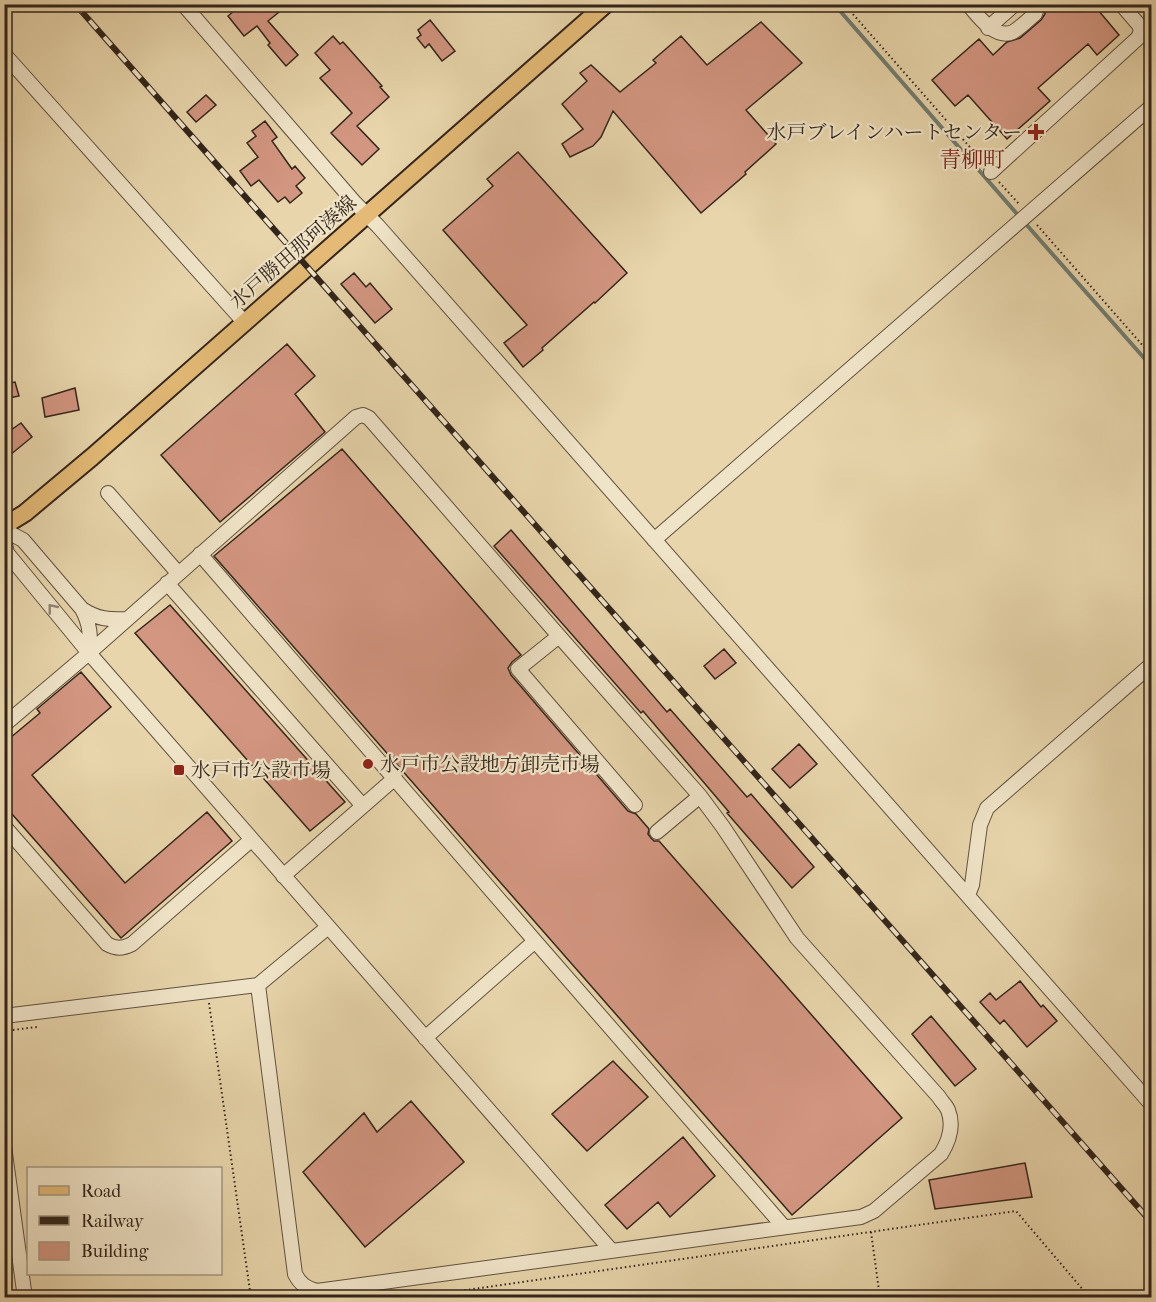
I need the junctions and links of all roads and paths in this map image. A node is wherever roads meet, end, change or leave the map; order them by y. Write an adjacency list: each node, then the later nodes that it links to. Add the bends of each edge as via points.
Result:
1 (183, 4): 12 (street)
2 (606, 4): 12 (main road, 水戸勝田那珂湊線)
3 (987, 4): 7 (street)
4 (1015, 4): 8 (street)
5 (1035, 4): 8 (street, via 1035,14 1013,32)
6 (1121, 4): 11 (street, via 1139,25 1137,38)
7 (972, 9): 8 (street)
8 (988, 28)
9 (4, 54): 13 (street)
10 (1152, 106): 17 (street)
11 (991, 172)
12 (367, 214): 13 (main road, 水戸勝田那珂湊線); 17 (street)
13 (245, 322): 15 (main road, 水戸勝田那珂湊線, via 84,464)
14 (108, 494): 19 (street)
15 (4, 528): 21 (street, via 23,540)
16 (4, 540): 24 (street, one-way to 16, via 8,552)
17 (654, 540): 35 (street)
18 (200, 554): 19 (street); 23 (street, via 356,417 363,415); 27 (street)
19 (178, 573): 20 (street)
20 (167, 583): 22 (street); 30 (street)
21 (82, 609): 22 (street, via 99,618); 24 (street, via 89,627)
22 (127, 619): 24 (street)
23 (559, 636): 28 (street); 29 (street, via 519,669)
24 (89, 653): 26 (street); 33 (street)
25 (1152, 664): 35 (street, via 987,808 980,825)
26 (4, 725)
27 (395, 778): 30 (street); 37 (street)
28 (700, 796): 32 (street); 46 (street, via 797,938 948,1109 951,1126 941,1154 874,1211 861,1217)
29 (635, 805)
30 (363, 807): 34 (street)
31 (4, 826): 33 (street, via 114,948 132,944)
32 (657, 832)
33 (251, 840): 34 (street)
34 (283, 876): 36 (street)
35 (968, 895): 44 (street)
36 (328, 927): 38 (street); 43 (street)
37 (535, 941): 43 (street); 46 (street)
38 (258, 985): 40 (street); 48 (street, via 295,1274 308,1288 317,1291)
39 (209, 1003): 51 (path)
40 (4, 1016)
41 (39, 1027): 42 (path)
42 (4, 1031)
43 (425, 1038): 48 (street)
44 (1152, 1106)
45 (4, 1146): 50 (street)
46 (783, 1227): 48 (street)
47 (871, 1232): 49 (path); 54 (path); 55 (path, via 1016,1211)
48 (611, 1250)
49 (451, 1292): 52 (path); 53 (path)
50 (25, 1298)
51 (251, 1298)
52 (411, 1298)
53 (452, 1298)
54 (880, 1298)
55 (1090, 1298)

